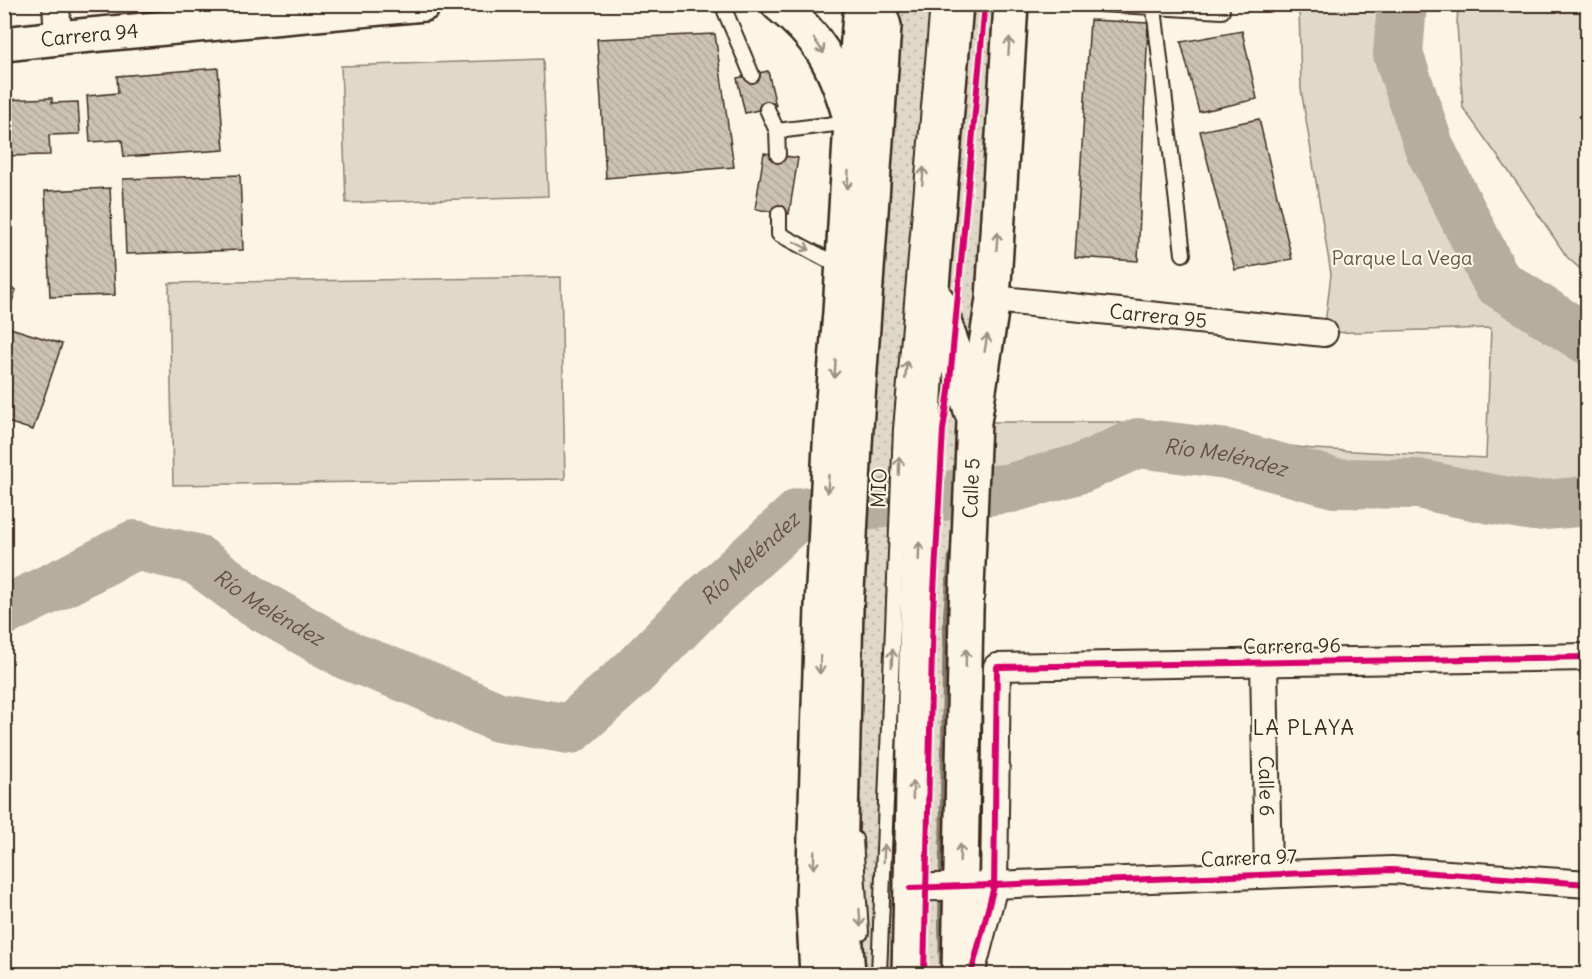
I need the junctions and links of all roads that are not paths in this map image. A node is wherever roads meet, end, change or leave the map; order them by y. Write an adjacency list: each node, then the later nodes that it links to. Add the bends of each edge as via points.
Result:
1 (56, 4): 14 (street)
2 (424, 4): 10 (main road, Carrera 94)
3 (722, 4): 16 (lane)
4 (778, 4): 18 (main road, one-way to 18, via 813,37 828,59)
5 (861, 4): 18 (main road)
6 (938, 4): 30 (lane, one-way to 6)
7 (956, 4): 25 (main road)
8 (1011, 4): 26 (main road, Calle 5, one-way to 8)
9 (1101, 4): 11 (lane)
10 (388, 6): 14 (main road, Carrera 94)
11 (1154, 8): 13 (lane); 22 (lane)
12 (886, 10): 24 (lane); 28 (main road)
13 (1222, 11)
14 (58, 38): 15 (main road, Carrera 94)
15 (4, 44)
16 (752, 75)
17 (767, 109): 19 (lane)
18 (851, 122): 19 (lane); 23 (main road, one-way to 23)
19 (777, 131): 20 (lane)
20 (778, 155)
21 (778, 213): 23 (lane, one-way to 23, via 779,234)
22 (1183, 254)
23 (843, 267): 28 (main road, one-way to 28)
24 (880, 276)
25 (932, 286): 29 (main road); 30 (main road)
26 (993, 299): 27 (street, Carrera 95); 29 (main road, Calle 5, one-way to 26)
27 (1324, 333)
28 (843, 426): 31 (main road, one-way to 31)
29 (974, 426): 39 (main road, Calle 5, one-way to 29)
30 (912, 429): 32 (main road, one-way to 30)
31 (834, 607): 42 (main road, one-way to 42, via 813,902); 43 (main road, via 840,864)
32 (905, 609): 40 (main road, one-way to 32); 44 (lane, one-way to 32)
33 (1587, 657): 34 (street, Carrera 96)
34 (1264, 663): 36 (street, Calle 6); 38 (street, Carrera 96, via 997,667)
35 (855, 830): 41 (lane, one-way to 41)
36 (1268, 874): 37 (street, Carrera 97, via 1392,870); 38 (street, Carrera 97)
37 (1587, 884)
38 (994, 886): 39 (street, Carrera 97); 47 (street)
39 (960, 887): 40 (street, Carrera 97); 46 (main road, Calle 5)
40 (910, 888): 45 (main road)
41 (862, 941)
42 (817, 975)
43 (848, 975)
44 (879, 975)
45 (909, 975)
46 (959, 975)
47 (971, 975)

